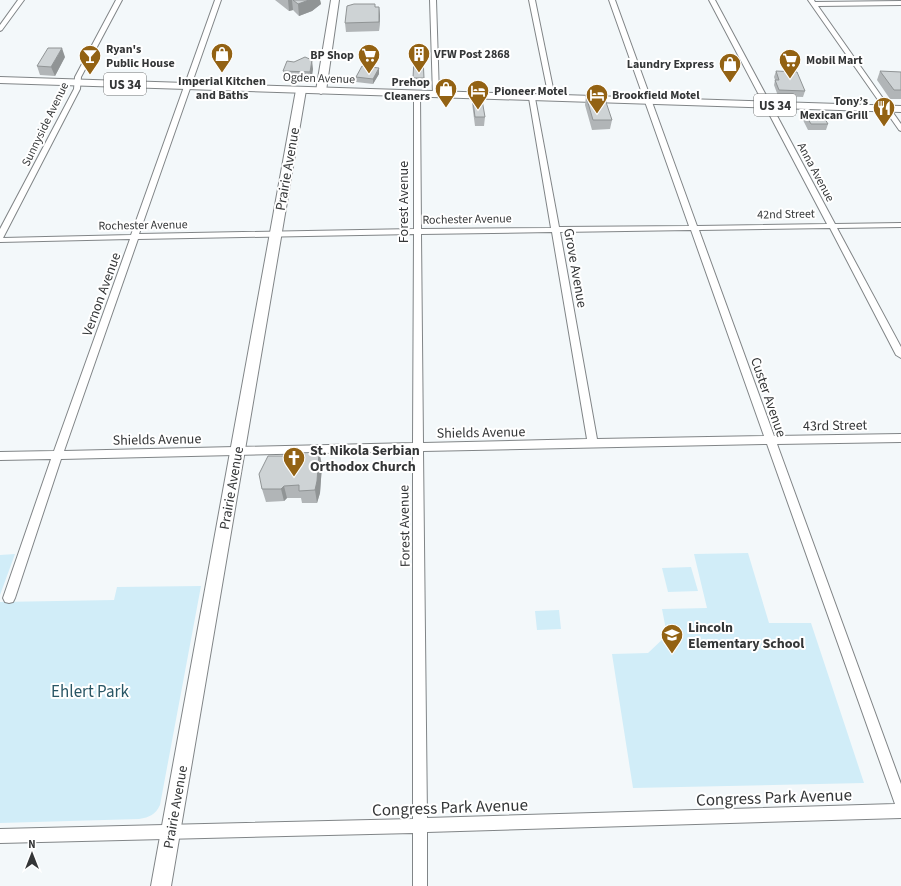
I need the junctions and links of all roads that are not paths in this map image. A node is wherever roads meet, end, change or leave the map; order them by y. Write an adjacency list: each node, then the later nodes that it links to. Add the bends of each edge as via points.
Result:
1 (20, 0): 11 (street)
2 (119, 0): 13 (street, Sunnyside Avenue)
3 (218, 0): 14 (street, Vernon Avenue)
4 (335, 0): 16 (street)
5 (433, 0): 18 (street)
6 (532, 0): 20 (street)
7 (612, 0): 21 (street, Custer Avenue)
8 (712, 0): 22 (street, Anna Avenue)
9 (812, 2): 10 (street); 23 (street)
10 (901, 3)
11 (0, 29)
12 (0, 80): 13 (main road, Ogden Avenue / US 34)
13 (77, 83): 14 (main road, Ogden Avenue / US 34); 32 (street, Sunnyside Avenue, via 77,89)
14 (187, 86): 15 (main road, Ogden Avenue / US 34); 33 (street, Vernon Avenue)
15 (301, 90): 16 (main road, Ogden Avenue / US 34); 31 (street, Prairie Avenue)
16 (321, 91): 17 (main road, Ogden Avenue / US 34)
17 (417, 94): 18 (main road, Ogden Avenue / US 34); 30 (street, Forest Avenue)
18 (436, 95): 19 (main road, Ogden Avenue / US 34)
19 (532, 98): 20 (main road, Ogden Avenue / US 34); 29 (street, Grove Avenue)
20 (552, 98): 21 (main road, Ogden Avenue / US 34)
21 (648, 101): 22 (main road, Ogden Avenue / US 34); 28 (street, Custer Avenue)
22 (768, 105): 23 (main road, Ogden Avenue / US 34); 27 (street, Anna Avenue)
23 (887, 109): 24 (main road, Ogden Avenue / US 34); 25 (street)
24 (901, 109)
25 (901, 128)
26 (901, 225): 27 (street, 42nd Street)
27 (833, 226): 28 (street, 42nd Street); 35 (street, Anna Avenue)
28 (695, 228): 29 (street, Rochester Avenue); 37 (street, Custer Avenue)
29 (556, 229): 30 (street, Rochester Avenue); 38 (street, Grove Avenue)
30 (417, 232): 31 (street, Rochester Avenue); 39 (street, Forest Avenue)
31 (276, 234): 33 (street, Rochester Avenue); 40 (street, Prairie Avenue)
32 (0, 236)
33 (135, 237): 34 (street, Rochester Avenue); 42 (street, Vernon Avenue)
34 (0, 240)
35 (901, 355)
36 (901, 438): 37 (street, 43rd Street)
37 (770, 441): 38 (street, Shields Avenue); 44 (street, Custer Avenue)
38 (593, 443): 39 (street, Shields Avenue)
39 (418, 447): 40 (street, Shields Avenue); 46 (street, Forest Avenue)
40 (238, 451): 42 (street, Shields Avenue); 47 (street, Prairie Avenue)
41 (0, 456): 42 (street, Shields Avenue)
42 (57, 456): 43 (street, Vernon Avenue)
43 (9, 598)
44 (901, 803)
45 (901, 811): 46 (street, Congress Park Avenue)
46 (420, 825): 47 (street, Congress Park Avenue); 50 (street, Forest Avenue)
47 (171, 832): 48 (street, Congress Park Avenue); 49 (street, Prairie Avenue)
48 (0, 836)
49 (162, 886)
50 (420, 886)

